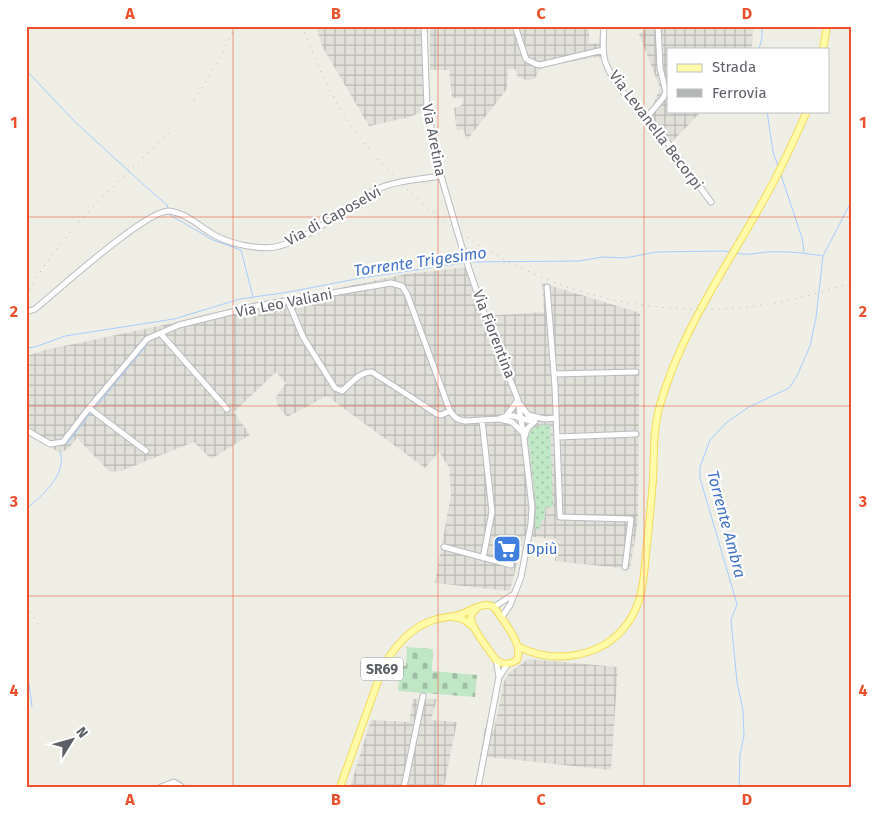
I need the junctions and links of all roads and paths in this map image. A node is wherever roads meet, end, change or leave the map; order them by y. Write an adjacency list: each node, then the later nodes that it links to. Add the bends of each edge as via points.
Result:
1 (424, 26): 10 (street, Via Aretina, via 426,108)
2 (515, 26): 7 (street, via 526,59 536,64)
3 (604, 26): 7 (street, Via Levanella Becorpi)
4 (658, 26): 9 (street, via 660,68 666,92)
5 (827, 26): 6 (main road)
6 (823, 48)
7 (603, 50): 9 (street, Via Levanella Becorpi, via 605,62 615,80)
8 (806, 112): 48 (main road, via 773,184 689,330 672,371 660,407 644,574 636,611 616,637 599,648 571,656)
9 (648, 116): 11 (street, Via Levanella Becorpi)
10 (441, 176): 12 (street, Via Aretina); 15 (street, Via di Caposelvi, via 376,190 298,239 278,247 231,242 183,215 163,212 107,247 35,309)
11 (710, 202)
12 (463, 251): 19 (street, Via Fiorentina)
13 (547, 287): 18 (street)
14 (288, 301): 16 (street, Via Leo Valiani, via 179,325); 22 (street, via 303,337 335,388 342,391 362,374 372,372 437,414); 22 (street, Via Leo Valiani, via 391,283 402,286)
15 (26, 312)
16 (161, 334): 20 (street, Via Leo Valiani, via 144,342); 21 (street)
17 (636, 372): 18 (street)
18 (554, 374): 26 (street)
19 (518, 400): 23 (street); 24 (street); 28 (street, Via Fiorentina)
20 (89, 408): 32 (street, Via Leo Valiani, via 59,444 50,444); 36 (street)
21 (227, 409)
22 (450, 410): 29 (street, via 458,420)
23 (528, 415): 25 (street); 28 (street)
24 (506, 416): 27 (street); 28 (street)
25 (539, 418): 26 (street); 31 (street)
26 (556, 418): 35 (street)
27 (498, 419): 29 (street); 30 (street)
28 (521, 419): 30 (street); 31 (street); 34 (street, Via Fiorentina)
29 (482, 420): 38 (street, via 492,512)
30 (512, 422): 34 (street)
31 (534, 422): 34 (street)
32 (26, 430)
33 (636, 434): 35 (street)
34 (523, 436): 41 (street, Via Fiorentina, via 532,507)
35 (557, 437): 40 (street, via 560,517 631,520)
36 (146, 451)
37 (444, 547): 38 (street)
38 (483, 558): 39 (street)
39 (511, 565)
40 (625, 567)
41 (514, 594): 43 (street); 45 (street, Via Fiorentina)
42 (478, 607): 43 (main road, via 486,604); 44 (main road, SR69); 46 (main road, via 471,617)
43 (494, 607): 45 (main road)
44 (452, 617): 46 (main road, via 463,619); 56 (main road, SR69, via 434,620 415,629 390,654 379,676)
45 (501, 618): 47 (main road)
46 (475, 628): 50 (main road)
47 (519, 647): 48 (main road); 49 (main road)
48 (530, 653): 49 (main road)
49 (519, 655): 51 (main road, via 517,660)
50 (496, 660): 51 (main road); 52 (street)
51 (508, 664): 52 (street)
52 (499, 676): 58 (street)
53 (423, 696): 57 (street)
54 (161, 787): 55 (street, via 174,782)
55 (182, 787)
56 (340, 787)
57 (404, 787)
58 (478, 787)

